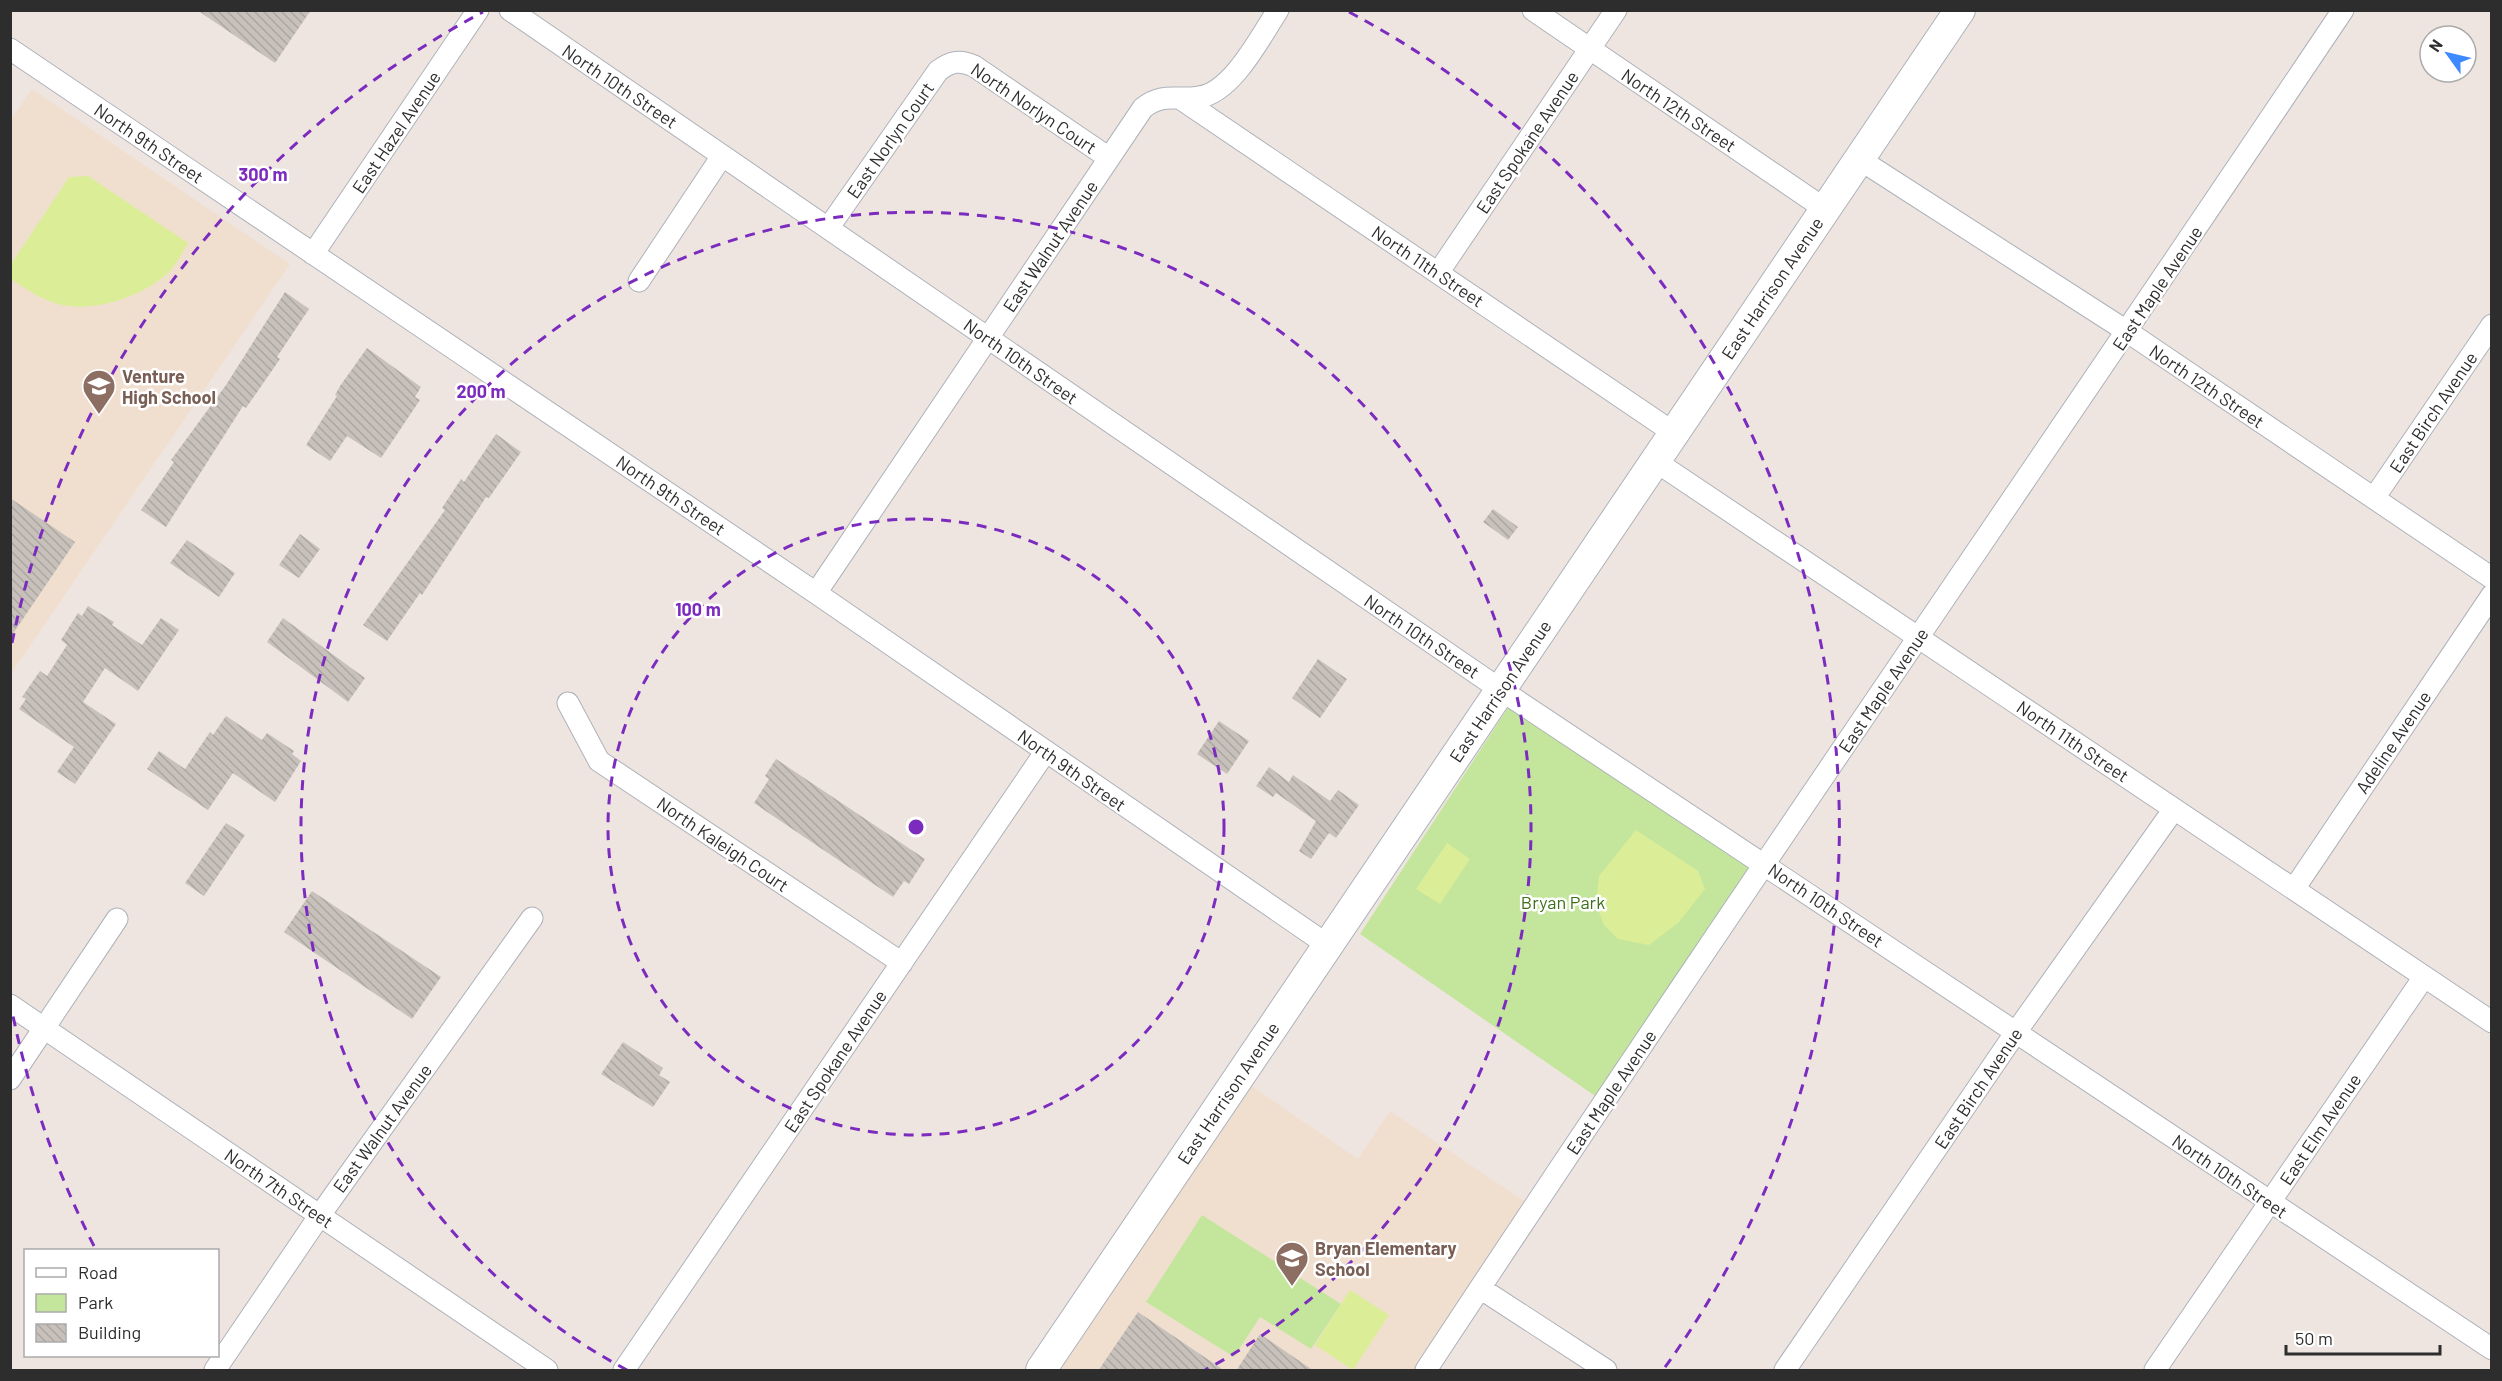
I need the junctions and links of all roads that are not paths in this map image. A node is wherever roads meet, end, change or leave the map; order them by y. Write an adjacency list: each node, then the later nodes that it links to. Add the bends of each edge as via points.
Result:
1 (478, 10): 17 (street, East Hazel Avenue)
2 (510, 10): 12 (street, North 10th Street)
3 (1278, 10): 11 (street, East Walnut Avenue, via 1225,85 1209,95)
4 (1533, 10): 9 (street, North 12th Street)
5 (1616, 10): 9 (street, East Spokane Avenue)
6 (1960, 10): 14 (street, East Harrison Avenue)
7 (2343, 10): 21 (street, East Maple Avenue)
8 (10, 49): 17 (street, North 9th Street)
9 (1590, 49): 15 (street, North 12th Street); 18 (street, East Spokane Avenue)
10 (958, 62): 13 (street, North Norlyn Court, via 974,66); 16 (street, East Norlyn Court, via 938,71)
11 (1181, 99): 13 (street, East Walnut Avenue, via 1161,97 1143,108); 18 (street, North 11th Street)
12 (722, 156): 16 (street, North 10th Street); 19 (street)
13 (1109, 158): 22 (street, East Walnut Avenue)
14 (1859, 159): 15 (street, East Harrison Avenue); 21 (street, North 12th Street)
15 (1825, 210): 23 (street, East Harrison Avenue)
16 (829, 227): 22 (street, North 10th Street)
17 (313, 254): 27 (street, North 9th Street)
18 (1438, 273): 23 (street, North 11th Street)
19 (639, 281)
20 (2492, 325): 25 (street, East Birch Avenue)
21 (2128, 332): 25 (street, North 12th Street); 29 (street, East Maple Avenue)
22 (987, 339): 27 (street, East Walnut Avenue); 30 (street, North 10th Street)
23 (1674, 433): 24 (street, East Harrison Avenue)
24 (1655, 461): 29 (street, North 11th Street); 30 (street, East Harrison Avenue)
25 (2374, 498): 26 (street, North 12th Street)
26 (2492, 578)
27 (816, 593): 32 (street, North 9th Street)
28 (2492, 595): 35 (street, Adeline Avenue)
29 (1919, 638): 33 (street, North 11th Street); 34 (street, East Maple Avenue)
30 (1501, 690): 34 (street, North 10th Street); 38 (street, East Harrison Avenue)
31 (568, 703): 39 (street, North Kaleigh Court, via 599,761)
32 (1046, 751): 38 (street, North 9th Street); 39 (street, East Spokane Avenue)
33 (2174, 809): 35 (street, North 11th Street); 44 (street, East Birch Avenue)
34 (1764, 864): 44 (street, North 10th Street); 48 (street, East Maple Avenue)
35 (2294, 889): 40 (street, North 11th Street)
36 (532, 918): 47 (street, East Walnut Avenue)
37 (117, 919): 43 (street)
38 (1329, 946): 53 (street, East Harrison Avenue)
39 (902, 963): 52 (street, East Spokane Avenue)
40 (2424, 976): 42 (street, North 11th Street); 46 (street, East Elm Avenue)
41 (10, 1005): 43 (street, North 7th Street)
42 (2492, 1022)
43 (44, 1028): 45 (street); 47 (street, North 7th Street)
44 (2016, 1032): 46 (street, North 10th Street); 56 (street, East Birch Avenue)
45 (10, 1079)
46 (2270, 1202): 49 (street, North 10th Street); 57 (street, East Elm Avenue)
47 (320, 1215): 50 (street, East Walnut Avenue); 51 (street, North 7th Street)
48 (1480, 1287): 54 (street, East Maple Avenue); 55 (street)
49 (2492, 1349)
50 (215, 1371)
51 (547, 1371)
52 (624, 1371)
53 (1041, 1371)
54 (1426, 1371)
55 (1606, 1371)
56 (1785, 1371)
57 (2155, 1371)

